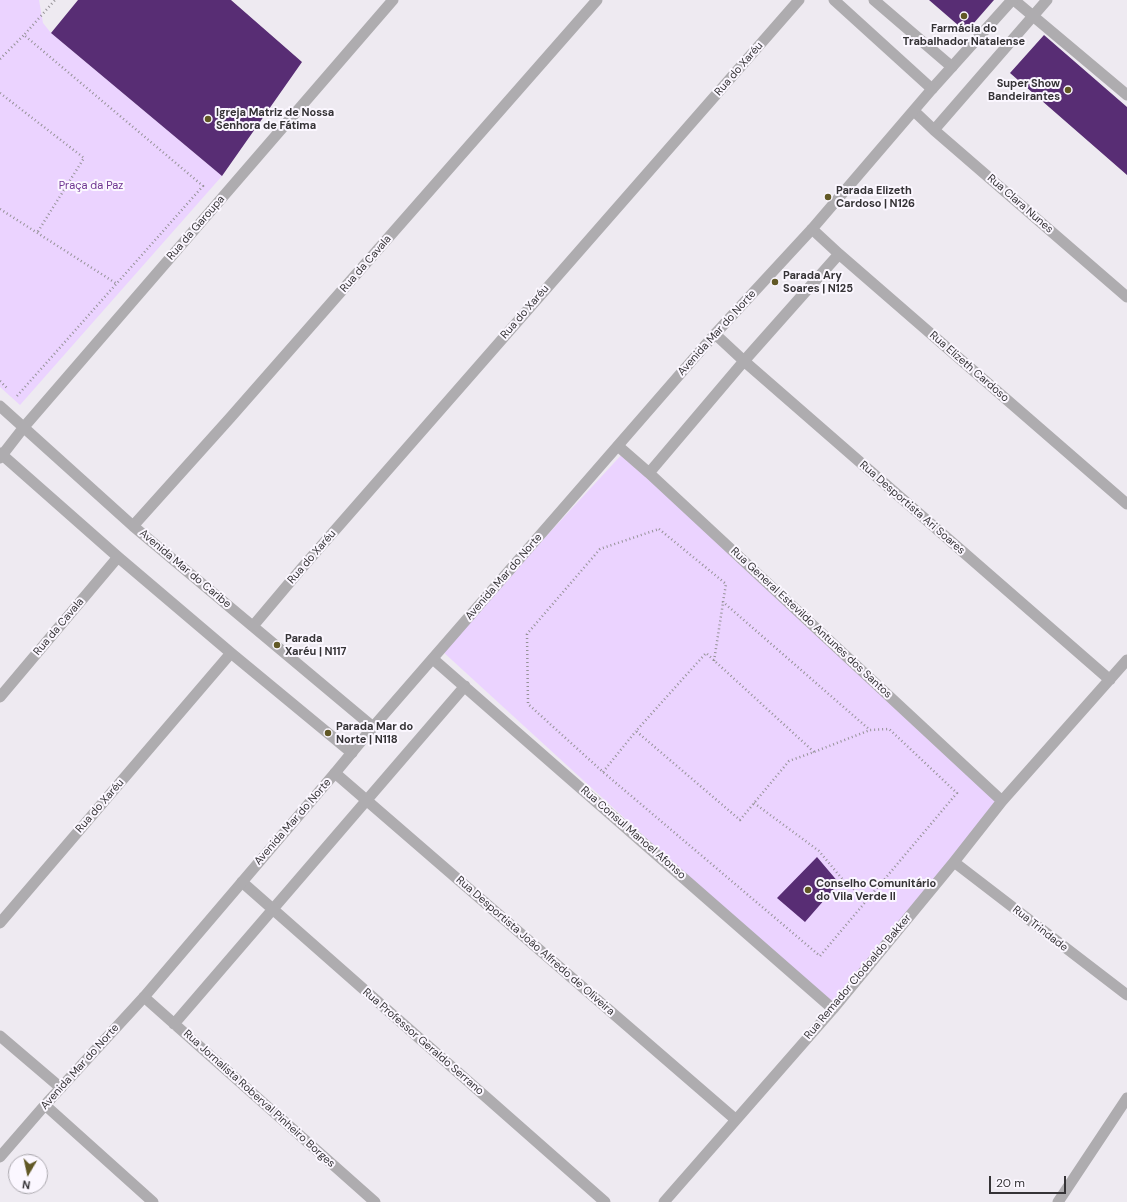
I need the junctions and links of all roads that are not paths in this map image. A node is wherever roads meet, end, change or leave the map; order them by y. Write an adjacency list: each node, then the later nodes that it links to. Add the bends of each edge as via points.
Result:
1 (393, 0): 20 (street, Rua da Garoupa)
2 (597, 0): 25 (street, Rua da Cavala)
3 (798, 0): 27 (street, Rua do Xaréu)
4 (834, 0): 10 (street)
5 (874, 0): 9 (street)
6 (1013, 0): 8 (street); 9 (street, Avenida Mar do Norte)
7 (1047, 0): 8 (street)
8 (1033, 15): 11 (street); 13 (street)
9 (952, 67): 10 (street, Avenida Mar do Norte)
10 (932, 89): 12 (street, Avenida Mar do Norte)
11 (1127, 96)
12 (914, 111): 13 (street, Rua Clara Nunes); 14 (street, Avenida Mar do Norte)
13 (934, 130): 16 (street, Rua Clara Nunes)
14 (812, 229): 15 (street, Rua Elizeth Cardoso); 17 (street, Avenida Mar do Norte)
15 (839, 254): 18 (street); 24 (street, Rua Elizeth Cardoso)
16 (1127, 296)
17 (715, 334): 18 (street, Rua Desportista Ari Soares); 21 (street, Avenida Mar do Norte)
18 (744, 361): 23 (street); 31 (street, Rua Desportista Ari Soares)
19 (0, 406): 20 (street, Avenida Mar do Caribe)
20 (24, 427): 22 (street, Rua da Garoupa); 25 (street, Avenida Mar do Caribe)
21 (618, 446): 23 (street, Rua General Estevildo Antunes dos Santos); 29 (street, Avenida Mar do Norte)
22 (1, 455): 26 (street)
23 (650, 473): 38 (street, Rua General Estevildo Antunes dos Santos)
24 (1127, 504)
25 (134, 526): 27 (street, Avenida Mar do Caribe)
26 (118, 557): 28 (street); 33 (street, Rua da Cavala)
27 (253, 626): 34 (street, Avenida Mar do Caribe)
28 (231, 653): 35 (street); 42 (street, Rua do Xaréu)
29 (433, 659): 32 (street, Rua Consul Manoel Afonso); 34 (street, Avenida Mar do Norte)
30 (1127, 660): 31 (street, Rua Remador Clodoaldo Bakker)
31 (1110, 680): 38 (street, Rua Remador Clodoaldo Bakker)
32 (465, 686): 37 (street); 45 (street, Rua Consul Manoel Afonso)
33 (0, 696)
34 (373, 727): 35 (street, Avenida Mar do Norte)
35 (352, 753): 36 (street, Avenida Mar do Norte)
36 (335, 773): 37 (street, Rua Desportista João Alfredo de Oliveira); 40 (street, Avenida Mar do Norte)
37 (366, 800): 41 (street); 51 (street, Rua Desportista João Alfredo de Oliveira)
38 (1002, 801): 39 (street, Rua Remador Clodoaldo Bakker)
39 (954, 862): 43 (street, Rua Trindade); 45 (street, Rua Remador Clodoaldo Bakker)
40 (242, 882): 41 (street, Rua Professor Geraldo Serrano); 44 (street, Avenida Mar do Norte)
41 (272, 909): 46 (street); 55 (street, Rua Professor Geraldo Serrano)
42 (0, 923)
43 (1127, 995)
44 (144, 996): 46 (street, Rua Jornalista Roberval Pinheiro Borges); 48 (street, Avenida Mar do Norte)
45 (833, 1009): 51 (street, Rua Remador Clodoaldo Bakker)
46 (174, 1024): 54 (street, Rua Jornalista Roberval Pinheiro Borges)
47 (0, 1036): 48 (street)
48 (61, 1088): 50 (street, Avenida Mar do Norte)
49 (1127, 1098): 57 (street)
50 (45, 1105): 52 (street, Avenida Mar do Norte); 53 (street)
51 (735, 1119): 56 (street, Rua Remador Clodoaldo Bakker)
52 (0, 1157)
53 (153, 1202)
54 (375, 1202)
55 (605, 1202)
56 (664, 1202)
57 (1058, 1202)

